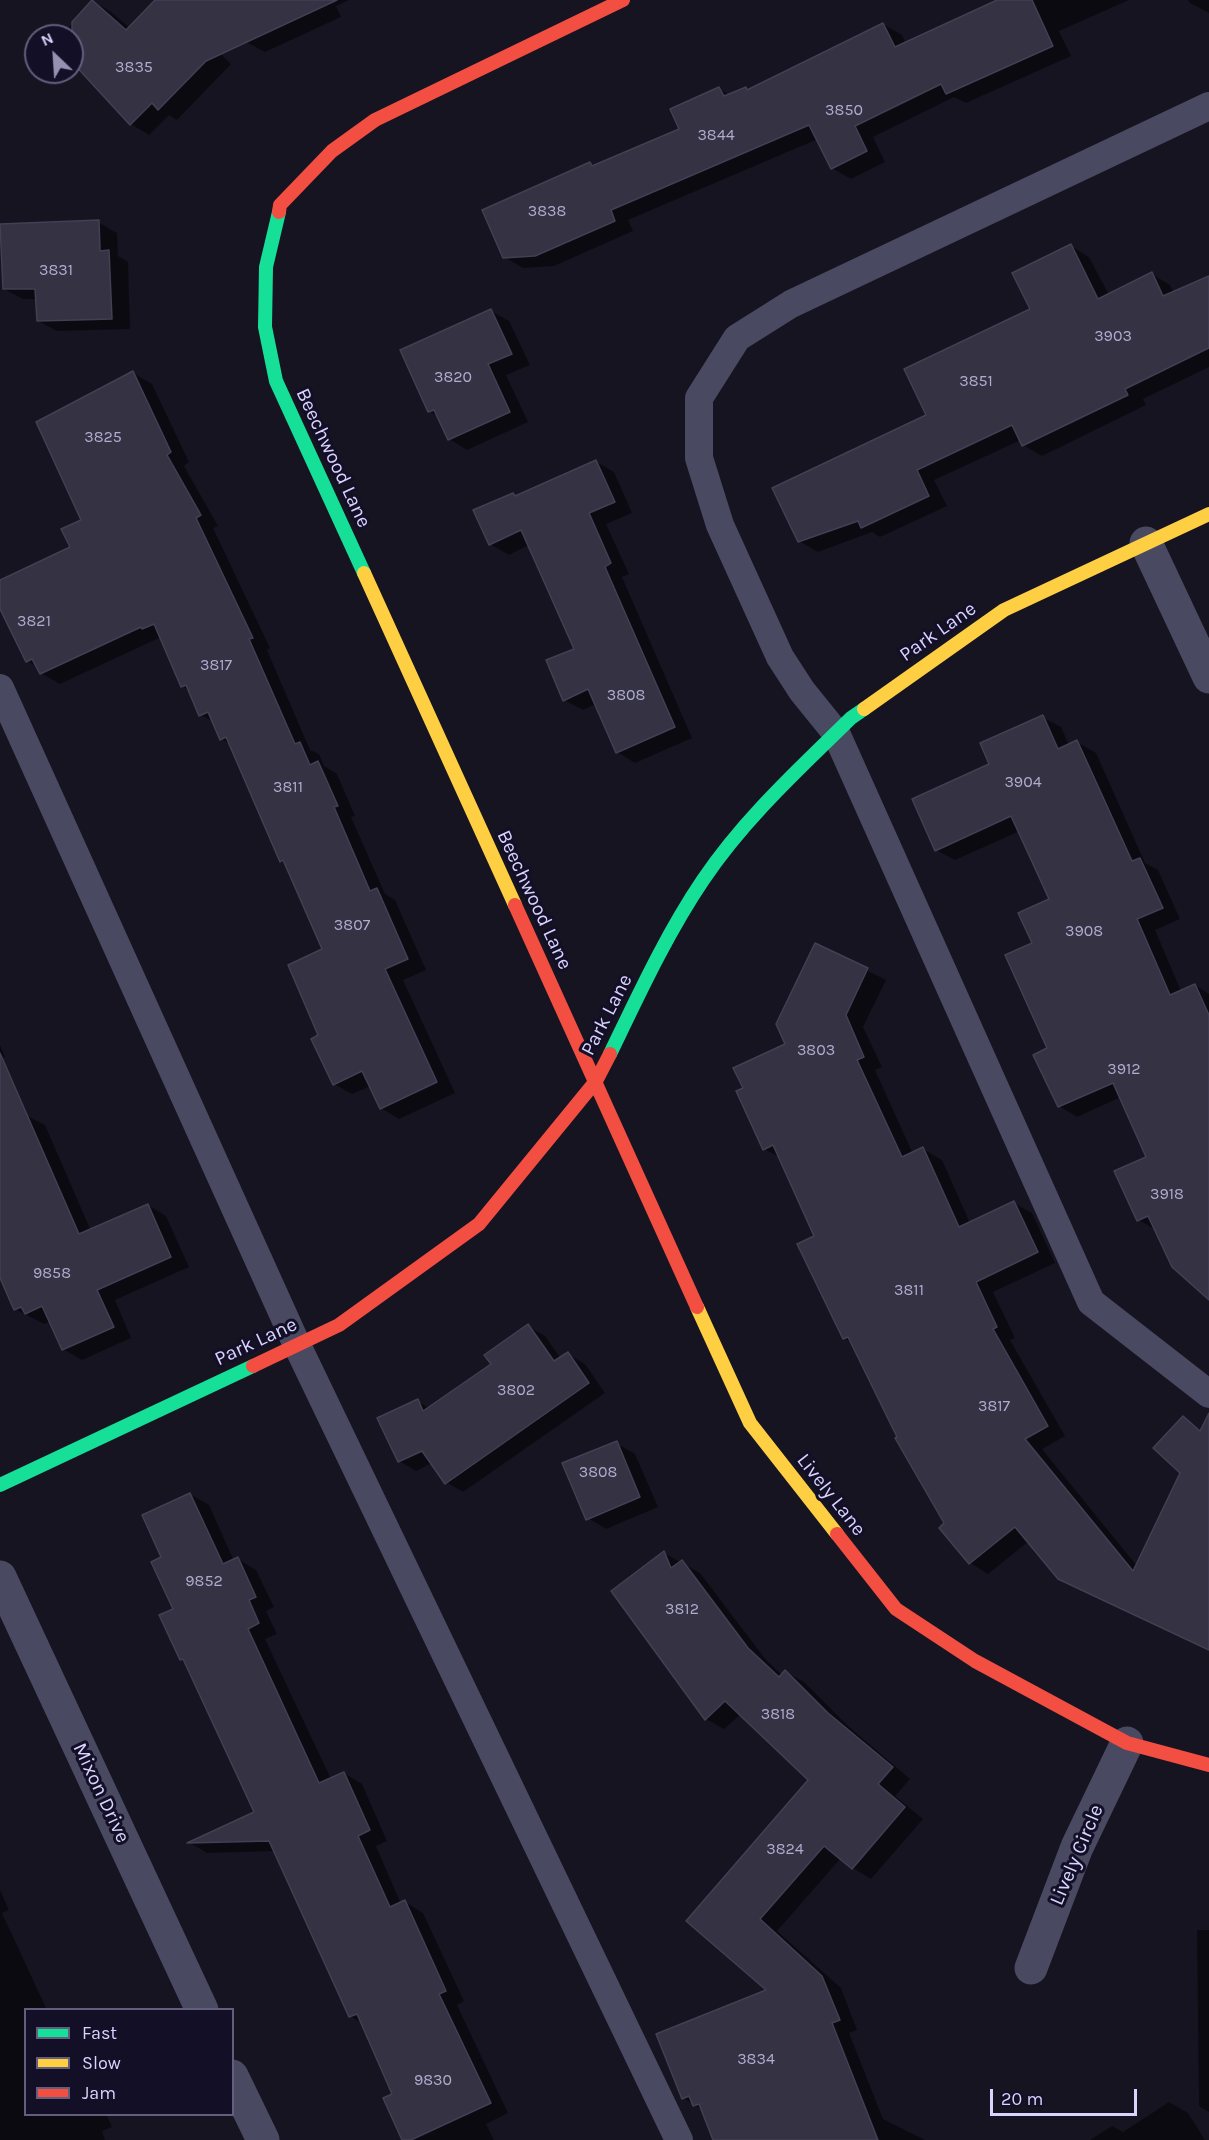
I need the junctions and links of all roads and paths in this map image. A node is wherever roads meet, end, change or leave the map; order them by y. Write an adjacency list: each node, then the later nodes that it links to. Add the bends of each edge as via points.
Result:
1 (623, 0): 8 (street, Beechwood Lane, via 375,120 340,145 280,205 266,267 265,327 276,381)
2 (1209, 106): 7 (lane, via 790,304 737,338 699,398 699,458 720,525 780,657)
3 (1209, 514): 4 (street, Park Lane)
4 (1146, 543): 5 (street); 7 (street, Park Lane, via 1004,610 851,718)
5 (1209, 677)
6 (0, 688): 9 (lane)
7 (836, 733): 8 (street, Park Lane, via 764,803 703,880 655,963); 10 (lane, via 1091,1302)
8 (596, 1081): 9 (street, Park Lane, via 479,1224 339,1325); 13 (street, Lively Lane, via 750,1424 896,1609 975,1661)
9 (297, 1345): 11 (street, Park Lane); 19 (lane)
10 (1209, 1394)
11 (0, 1485)
12 (0, 1577): 16 (street, Mixon Drive)
13 (1127, 1743): 14 (street, Lively Lane); 15 (street, Lively Circle, via 1077,1847)
14 (1209, 1766)
15 (1031, 1968)
16 (201, 2008)
17 (234, 2080): 18 (street)
18 (262, 2140)
19 (679, 2140)

